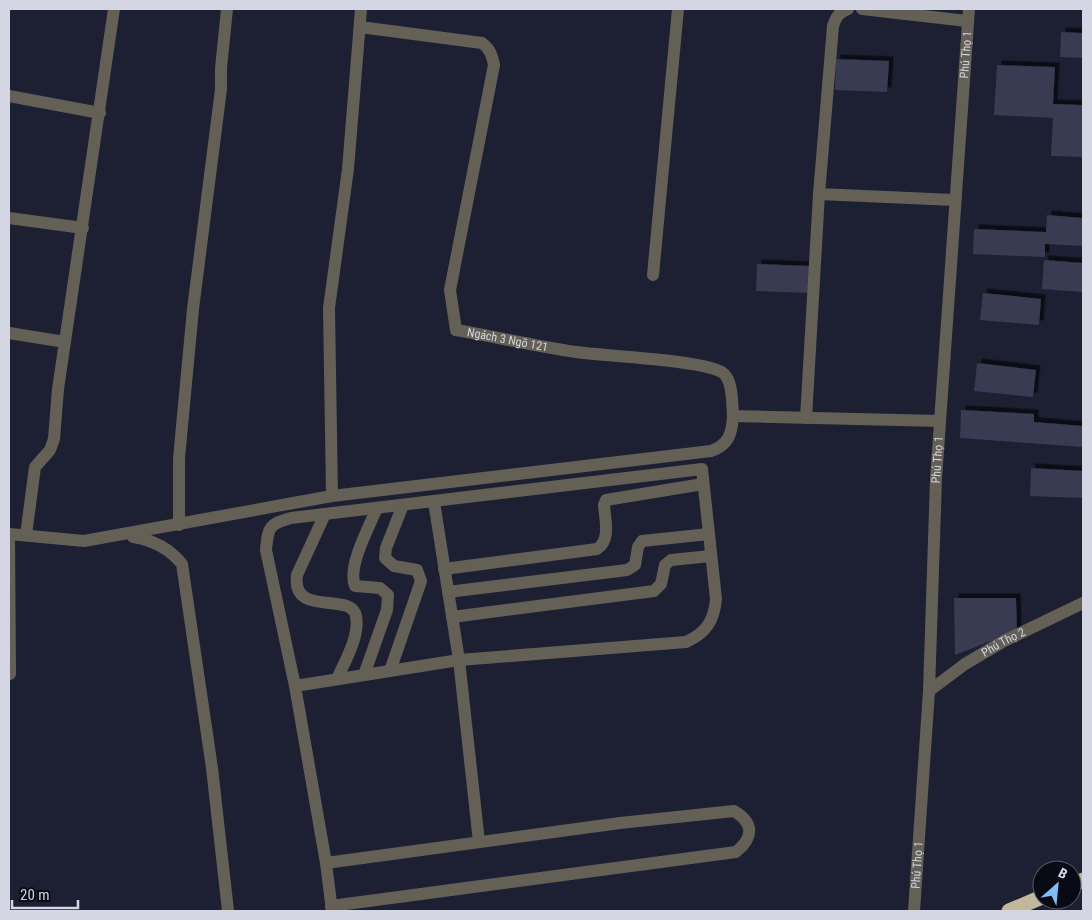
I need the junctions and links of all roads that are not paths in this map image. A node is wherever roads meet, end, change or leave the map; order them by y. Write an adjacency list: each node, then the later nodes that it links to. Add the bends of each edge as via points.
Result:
1 (114, 9): 10 (street)
2 (227, 9): 27 (street, via 221,89 193,310 179,458)
3 (361, 9): 8 (street)
4 (678, 9): 15 (street)
5 (848, 9): 11 (street, via 836,17 833,26)
6 (862, 9): 7 (street)
7 (968, 15): 12 (street, Phú Thọ 1)
8 (360, 27): 18 (street, Ngách 3 Ngõ 121, via 482,43 493,57 450,290 456,330 577,352 717,370 729,380); 22 (street, via 348,169 329,308)
9 (9, 96): 10 (street)
10 (100, 113): 14 (street)
11 (819, 194): 12 (street); 19 (street)
12 (954, 200): 20 (street, Phú Thọ 1)
13 (9, 218): 14 (street)
14 (83, 228): 17 (street)
15 (653, 275)
16 (9, 334): 17 (street)
17 (65, 342): 30 (street, via 54,439 50,450 35,468)
18 (733, 416): 19 (street); 22 (street, via 727,442 711,451)
19 (806, 418): 20 (street)
20 (940, 421): 43 (street, Phú Thọ 1)
21 (703, 484): 23 (street, via 702,469); 29 (street); 33 (street, via 606,500 606,539 597,549)
22 (332, 496): 27 (street)
23 (434, 502): 24 (street); 33 (street)
24 (403, 505): 25 (street); 38 (street, via 385,558 394,566 417,570 422,581)
25 (377, 508): 26 (street); 40 (street, via 355,563 354,582 359,588 374,587 385,591 388,605)
26 (324, 514): 41 (street, via 296,582 302,595 343,604 356,615 356,634); 42 (street, via 277,522 272,524 268,533 266,550)
27 (179, 525): 31 (street)
28 (9, 534): 30 (street); 39 (street)
29 (709, 534): 32 (street); 34 (street, via 642,541 634,565 628,570)
30 (26, 535): 31 (street, via 84,541)
31 (118, 535): 48 (street, via 148,539 172,552 182,564 212,768)
32 (711, 556): 36 (street, via 671,560 665,565 661,584 654,591); 37 (street, via 715,613 709,626 698,637 686,642)
33 (444, 569): 34 (street)
34 (448, 592): 36 (street)
35 (1083, 603): 43 (street, Phú Thọ 2, via 1004,641)
36 (452, 617): 37 (street)
37 (459, 660): 38 (street); 44 (street)
38 (390, 671): 40 (street)
39 (10, 674)
40 (364, 675): 41 (street)
41 (337, 679): 42 (street)
42 (295, 686): 45 (street)
43 (929, 691): 49 (street, Phú Thọ 1)
44 (479, 842): 45 (street); 47 (street, via 734,811 745,818 750,832 747,844 736,852)
45 (326, 863): 47 (street)
46 (1032, 902): 50 (highway)
47 (331, 909)
48 (228, 911)
49 (914, 911)
50 (1009, 911)

